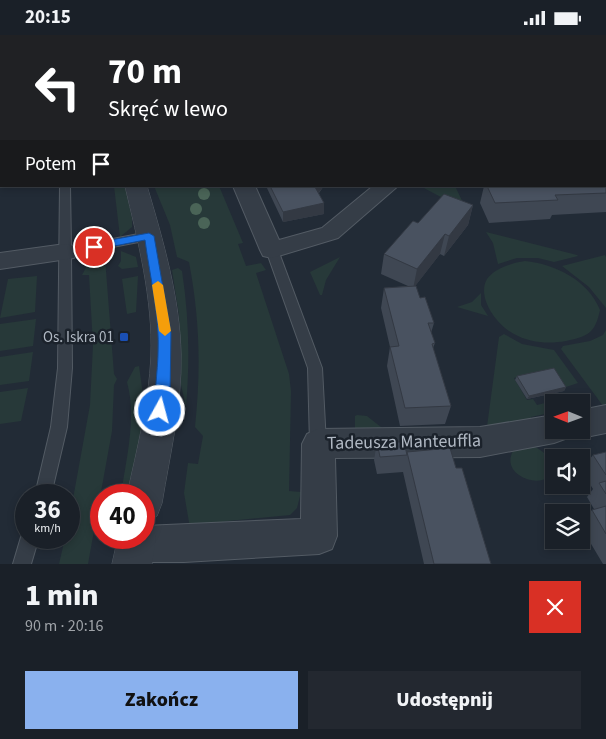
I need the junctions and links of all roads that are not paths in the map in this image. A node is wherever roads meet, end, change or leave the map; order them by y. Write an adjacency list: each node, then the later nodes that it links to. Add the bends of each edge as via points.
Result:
1 (65, 187): 7 (lane)
2 (136, 187): 5 (street)
3 (244, 187): 6 (street)
4 (386, 187): 6 (street, via 330,233)
5 (149, 236): 7 (lane); 14 (street, via 165,333 163,395)
6 (272, 250): 12 (lane, via 315,368)
7 (65, 252): 8 (street); 13 (lane, via 65,368 59,427)
8 (0, 261)
9 (606, 419): 10 (street)
10 (590, 422)
11 (545, 431): 12 (street, Tadeusza Manteuffla, via 480,442)
12 (318, 444): 15 (street, Tadeusza Manteuffla, via 319,536)
13 (46, 484)
14 (147, 484)
15 (155, 547)
16 (26, 549): 17 (lane)
17 (22, 564)

